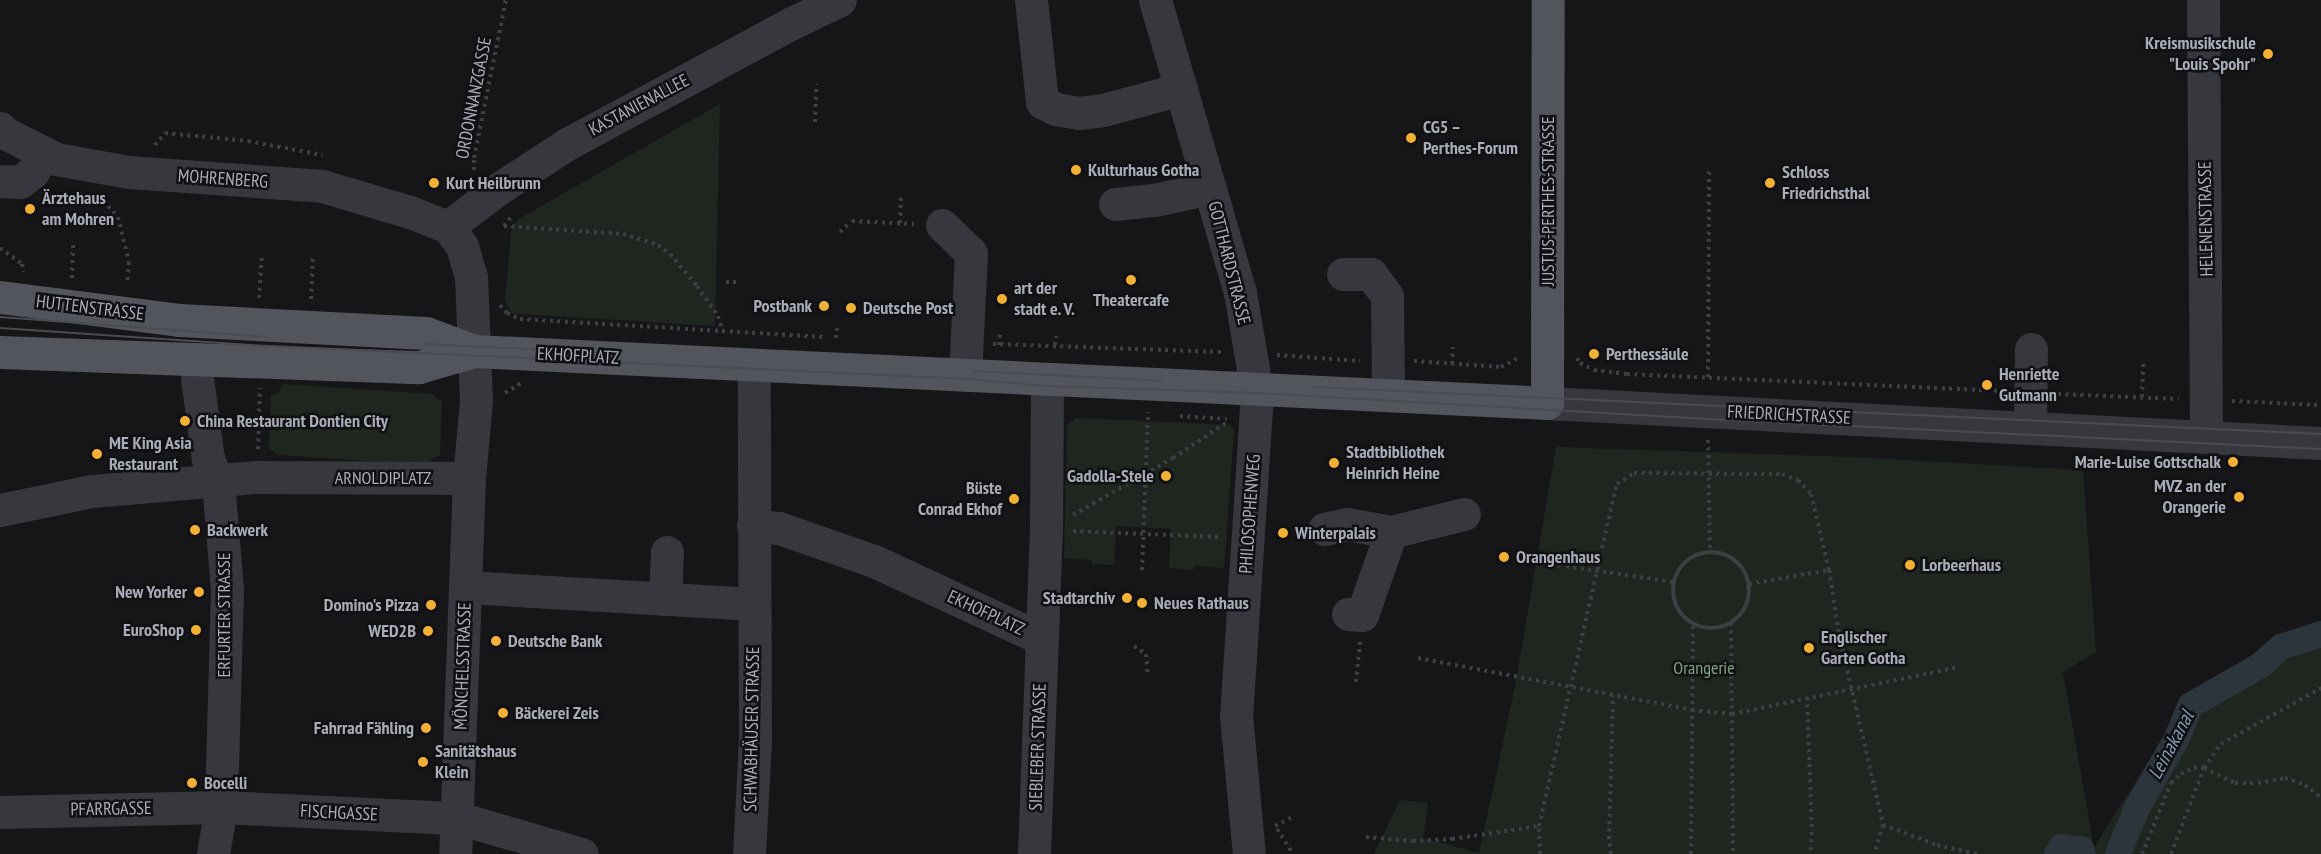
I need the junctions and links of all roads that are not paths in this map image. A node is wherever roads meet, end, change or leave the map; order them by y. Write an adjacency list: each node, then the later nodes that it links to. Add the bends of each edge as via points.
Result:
1 (840, 0): 13 (street, KASTANIENALLEE, via 567,144)
2 (1031, 0): 6 (street, via 1042,102 1079,113)
3 (1155, 0): 6 (street, GOTTHARDSTRASSE)
4 (1548, 0): 25 (main road, JUSTUS-PERTHES-STRASSE)
5 (2203, 0): 27 (street, HELENENSTRASSE)
6 (1181, 89): 10 (street, GOTTHARDSTRASSE)
7 (0, 128): 8 (street, MOHRENBERG)
8 (41, 152): 9 (street, via 33,172 20,183); 13 (street, MOHRENBERG, via 56,159 129,172 322,186)
9 (0, 181)
10 (1210, 188): 11 (street); 23 (street, GOTTHARDSTRASSE, via 1240,292)
11 (1115, 204)
12 (942, 225): 20 (street, via 971,253)
13 (448, 227): 17 (street, via 462,246 471,277)
14 (1342, 273): 24 (street, via 1371,274 1387,296)
15 (0, 297): 17 (main road, HUTTENSTRASSE, via 179,320 426,333)
16 (2031, 349): 26 (street)
17 (474, 351): 19 (main road, via 419,367); 21 (main road, EKHOFPLATZ); 29 (street, via 476,400)
18 (0, 352): 19 (main road)
19 (185, 367): 30 (street, ERFURTER STRASSE, via 208,459)
20 (965, 375): 21 (main road, EKHOFPLATZ); 22 (main road, EKHOFPLATZ)
21 (754, 376): 33 (street)
22 (1047, 379): 23 (main road, EKHOFPLATZ); 41 (street, EKHOFPLATZ)
23 (1256, 388): 24 (main road, FRIEDRICHSTRASSE); 50 (street, PHILOSOPHENWEG, via 1236,715)
24 (1388, 395): 25 (main road, FRIEDRICHSTRASSE)
25 (1547, 403): 26 (street, FRIEDRICHSTRASSE)
26 (2030, 428): 27 (street, FRIEDRICHSTRASSE)
27 (2206, 437): 28 (street, FRIEDRICHSTRASSE)
28 (2321, 443)
29 (469, 478): 30 (street, ARNOLDIPLATZ, via 256,477); 37 (street, MÖNCHELSSTRASSE)
30 (218, 482): 31 (street, ARNOLDIPLATZ, via 92,491); 42 (street, ERFURTER STRASSE, via 227,589)
31 (0, 510)
32 (1464, 514): 35 (street)
33 (753, 525): 39 (street); 41 (street, EKHOFPLATZ, via 779,528 873,561)
34 (1324, 529): 35 (street, via 1347,524)
35 (1391, 532): 40 (street, via 1362,615)
36 (667, 552): 38 (street)
37 (466, 587): 38 (street); 44 (street, MÖNCHELSSTRASSE)
38 (665, 599): 39 (street)
39 (753, 604): 48 (street, SCHWABHÄUSER STRASSE, via 755,740)
40 (1348, 614)
41 (1042, 639): 49 (street, SIEBLEBER STRASSE)
42 (221, 807): 43 (street, PFARRGASSE); 44 (street, FISCHGASSE); 45 (street, ERFURTER STRASSE)
43 (0, 812)
44 (458, 818): 46 (street, MÖNCHELSSTRASSE); 47 (street, FISCHGASSE)
45 (213, 854)
46 (455, 854)
47 (582, 854)
48 (749, 854)
49 (1034, 854)
50 (1249, 854)

